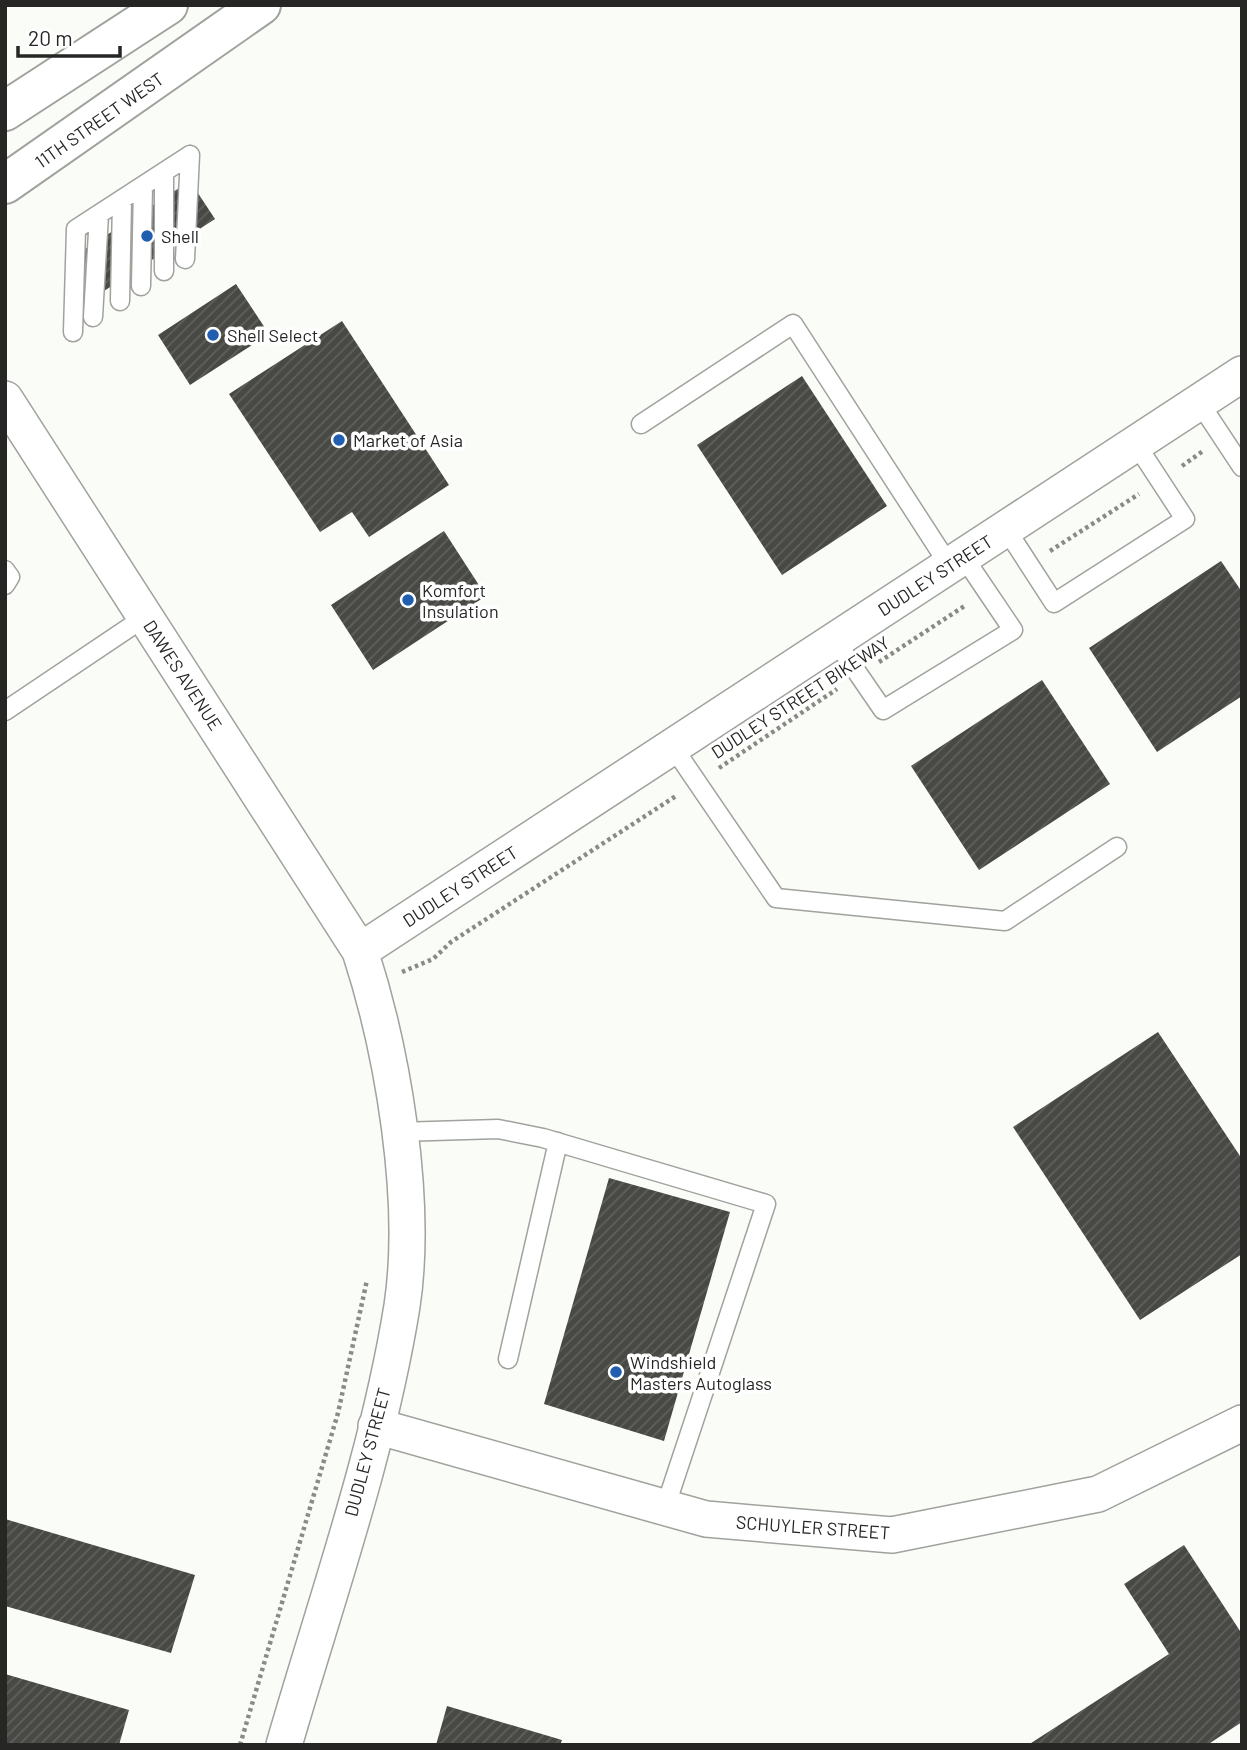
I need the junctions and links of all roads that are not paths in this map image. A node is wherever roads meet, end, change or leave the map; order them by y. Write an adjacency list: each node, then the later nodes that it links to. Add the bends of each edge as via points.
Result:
1 (168, 5): 3 (main road)
2 (261, 5): 5 (main road, 11TH STREET WEST)
3 (5, 111)
4 (164, 172): 6 (lane); 9 (lane, via 190,155); 10 (lane)
5 (5, 184)
6 (143, 186): 7 (lane); 11 (lane)
7 (122, 200): 8 (lane); 12 (lane)
8 (99, 215): 13 (lane); 14 (lane, via 76,229)
9 (185, 259)
10 (164, 271)
11 (141, 286)
12 (120, 300)
13 (93, 317)
14 (73, 332)
15 (1242, 374): 17 (street, DUDLEY STREET)
16 (5, 399): 25 (street, DAWES AVENUE)
17 (1199, 402): 19 (street, DUDLEY STREET); 20 (lane)
18 (640, 424): 22 (lane, via 793,324)
19 (1136, 444): 21 (street, DUDLEY STREET); 21 (lane, via 1185,519 1054,603)
20 (1242, 467)
21 (1006, 529): 22 (street, DUDLEY STREET)
22 (956, 561): 26 (street, DUDLEY STREET); 26 (lane, via 1013,630 883,710)
23 (5, 570): 24 (lane, via 10,577)
24 (5, 585)
25 (145, 617): 27 (lane); 30 (street, DAWES AVENUE)
26 (835, 640): 28 (street, DUDLEY STREET)
27 (5, 711)
28 (673, 747): 29 (lane, via 776,898 1005,921); 30 (street, DUDLEY STREET)
29 (1117, 848)
30 (360, 951): 31 (street, DUDLEY STREET, via 371,985)
31 (399, 1132): 32 (lane, via 498,1129); 35 (street, DUDLEY STREET, via 407,1183 402,1304)
32 (558, 1142): 33 (lane); 36 (lane, via 766,1204)
33 (508, 1359)
34 (1242, 1423): 36 (street, SCHUYLER STREET, via 1098,1494 892,1535 706,1519)
35 (376, 1426): 36 (street, SCHUYLER STREET); 37 (street, DUDLEY STREET)
36 (665, 1507)
37 (284, 1745)

